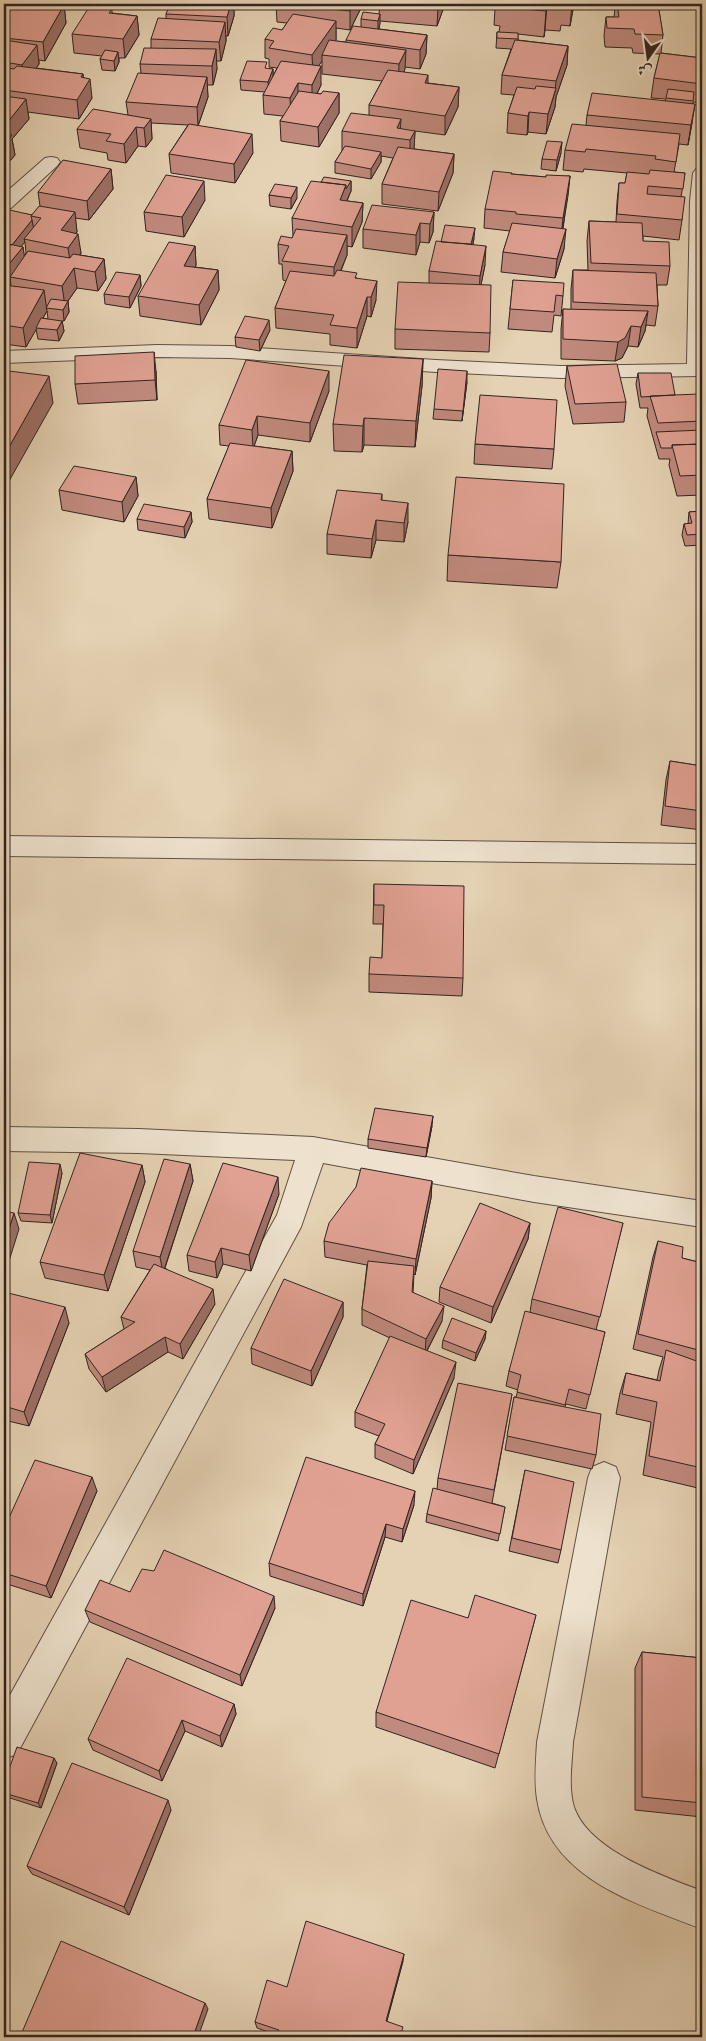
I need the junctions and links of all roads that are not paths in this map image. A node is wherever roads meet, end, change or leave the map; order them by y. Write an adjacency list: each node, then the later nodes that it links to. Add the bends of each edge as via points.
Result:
1 (51, 162): 3 (street)
2 (702, 173): 5 (street, via 699,201)
3 (4, 204)
4 (4, 356): 5 (street, via 230,352 551,371)
5 (700, 371)
6 (4, 846): 7 (street)
7 (702, 854)
8 (4, 1139): 9 (street)
9 (313, 1149): 10 (street, via 534,1189); 12 (street, via 291,1218)
10 (702, 1214)
11 (604, 1478): 13 (street, via 555,1742 553,1776 556,1806 564,1828 602,1867)
12 (4, 1741)
13 (702, 1910)

